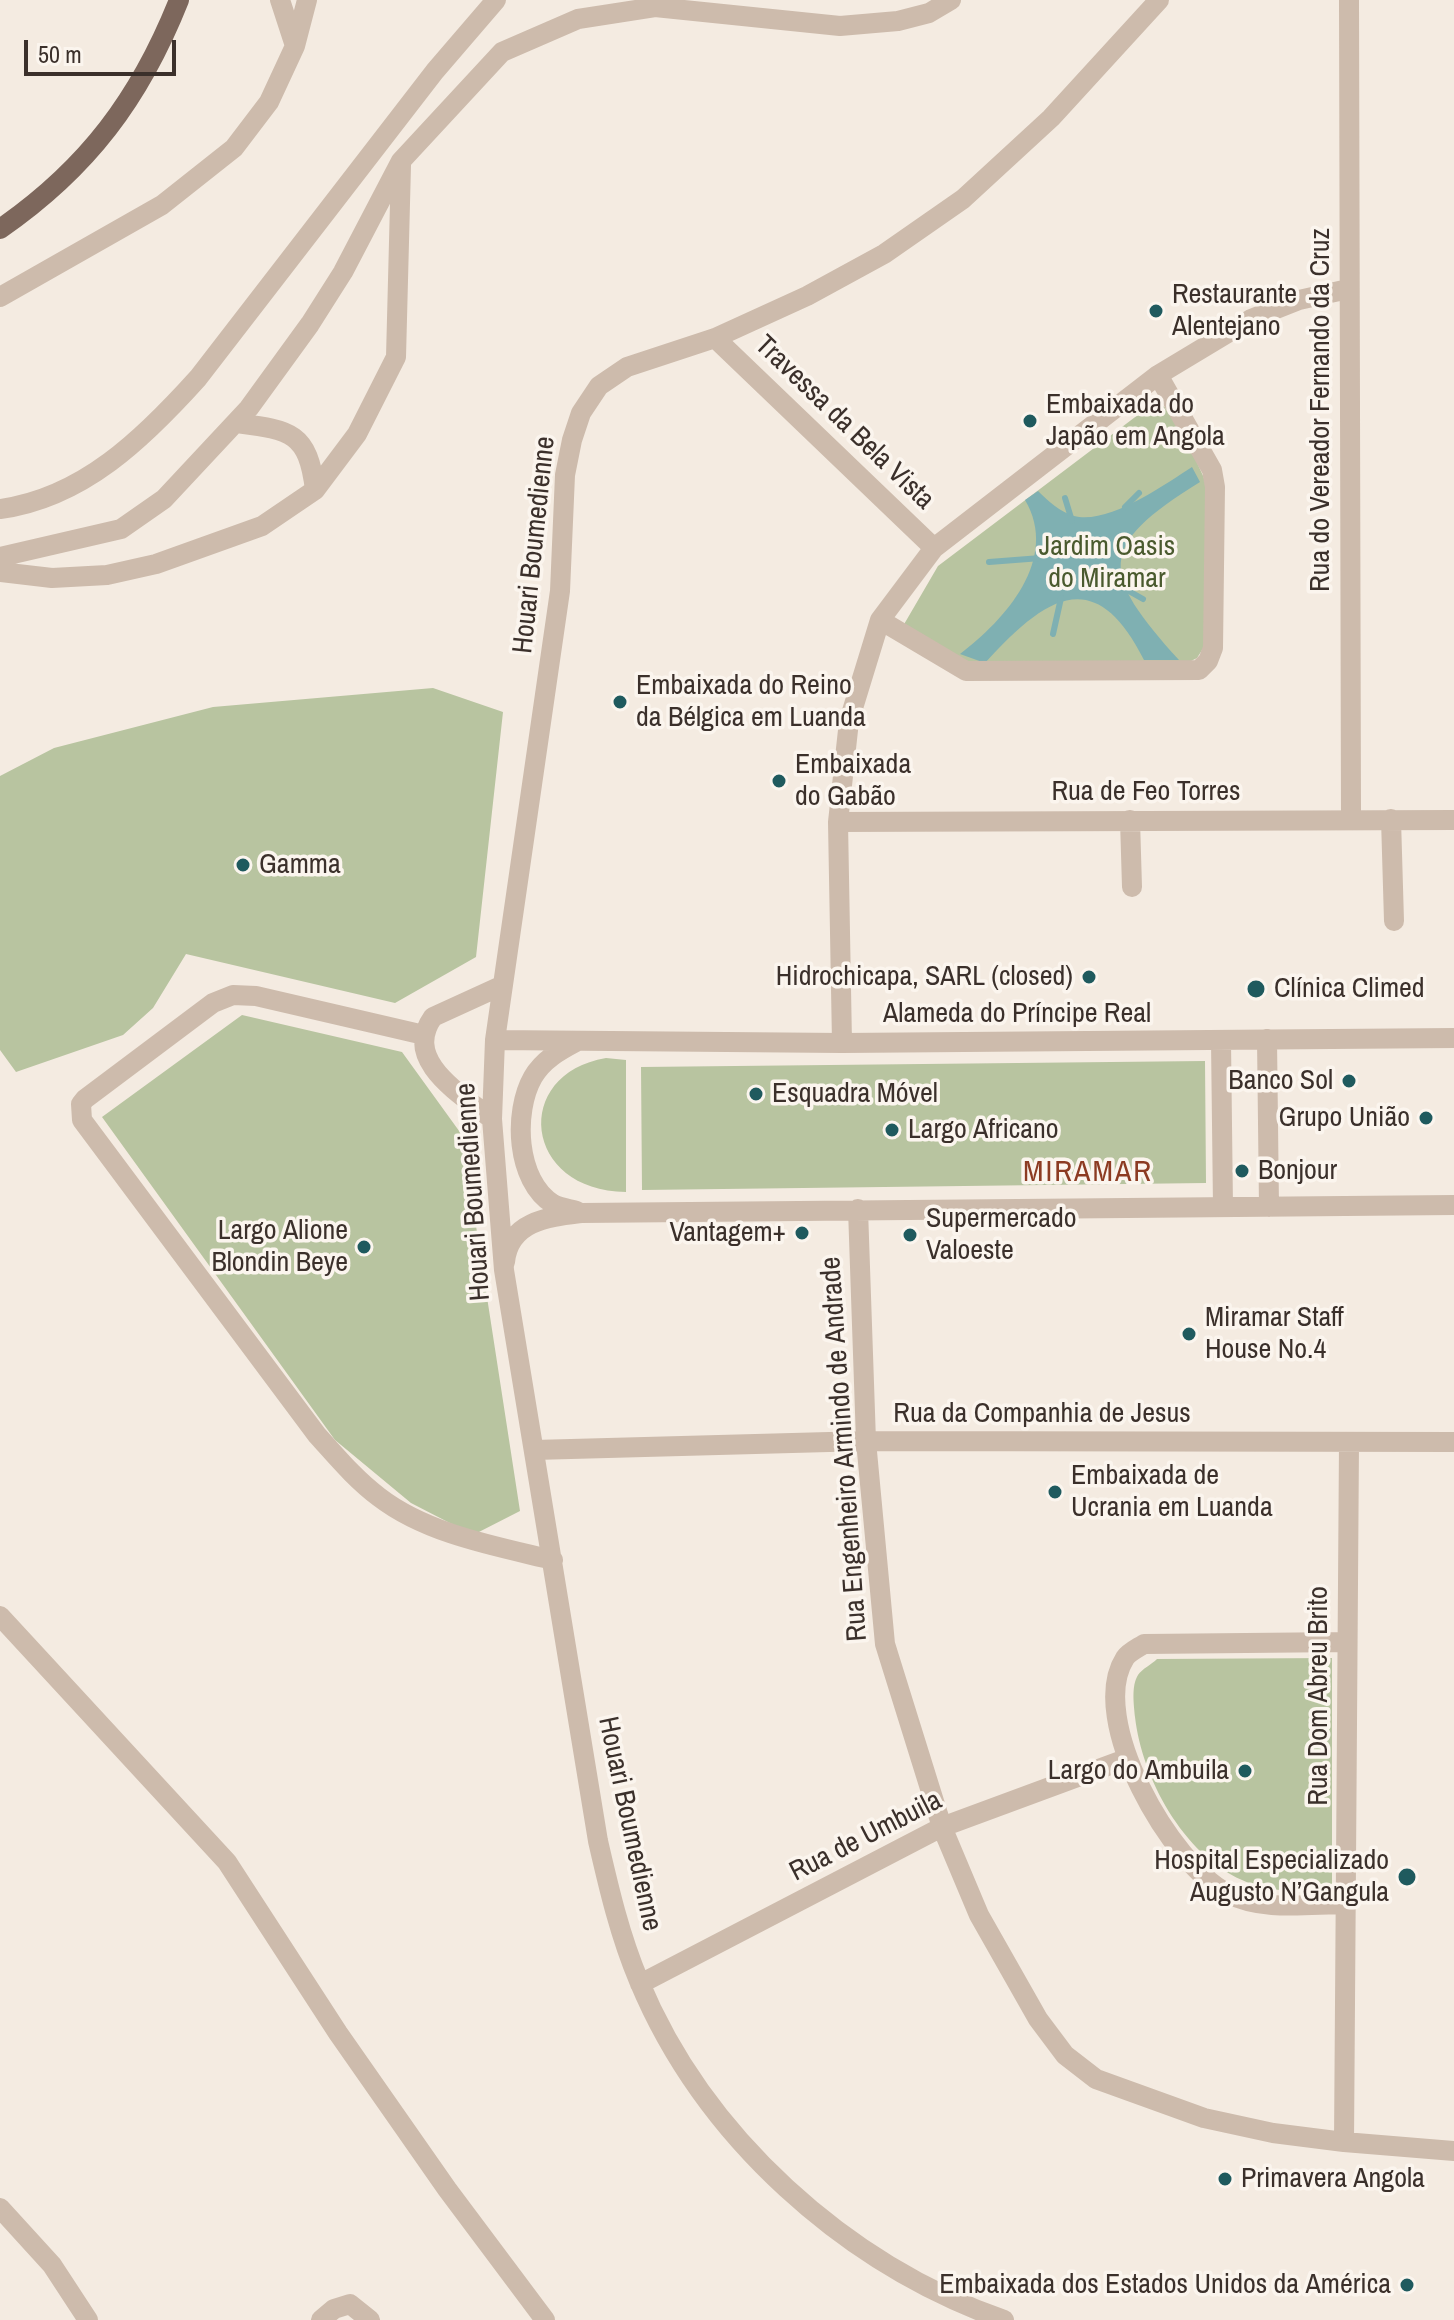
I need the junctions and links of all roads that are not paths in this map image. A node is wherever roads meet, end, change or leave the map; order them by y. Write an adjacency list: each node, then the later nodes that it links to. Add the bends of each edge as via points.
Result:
1 (179, 0): 10 (main road, via 160,47 100,142 66,177)
2 (280, 0): 8 (street)
3 (307, 0): 8 (street)
4 (496, 0): 17 (street, via 198,378 155,425 59,494)
5 (951, 0): 9 (street, via 919,16 854,25 655,7 578,19 502,52)
6 (1159, 0): 13 (street, Houari Boumedienne, via 1051,118 963,199 884,254)
7 (1349, 0): 11 (street, Rua do Vereador Fernando da Cruz)
8 (295, 46): 12 (street, via 269,102 234,148 162,205)
9 (401, 161): 15 (street, via 327,298); 16 (street, via 396,357 357,434)
10 (0, 229)
11 (1348, 289): 14 (street, via 1251,319); 22 (street, Rua do Vereador Fernando da Cruz)
12 (0, 297)
13 (715, 338): 18 (street, Travessa da Bela Vista); 29 (street, Houari Boumedienne, via 627,367 599,386 581,413 572,440 565,475 560,591)
14 (1158, 375): 18 (street); 21 (street, via 1212,470 1215,487 1213,648 1199,670 966,671)
15 (235, 423): 16 (street, via 282,431 302,443 311,460); 19 (street, via 164,499 121,529)
16 (315, 490): 20 (street, via 262,526 156,564 107,575 52,578)
17 (0, 509)
18 (934, 548): 21 (street)
19 (0, 557)
20 (0, 572)
21 (880, 620): 26 (street, via 849,721)
22 (1351, 819): 23 (street, Rua de Feo Torres); 24 (street, Rua de Feo Torres)
23 (1391, 819): 25 (street, Rua de Feo Torres); 28 (street)
24 (1130, 820): 26 (street, Rua de Feo Torres); 27 (street)
25 (1454, 820)
26 (838, 822): 36 (street)
27 (1132, 887)
28 (1394, 921)
29 (503, 985): 30 (street, via 444,1010 433,1017); 33 (street, Houari Boumedienne)
30 (424, 1035): 37 (street, via 423,1051 435,1071); 48 (street, via 233,995 213,1003 85,1099 82,1120 348,1470 407,1515)
31 (1454, 1038): 32 (street, Alameda do Príncipe Real)
32 (1267, 1039): 35 (street, Alameda do Príncipe Real); 40 (street)
33 (495, 1040): 34 (street, Alameda do Príncipe Real); 37 (street, Houari Boumedienne)
34 (580, 1041): 36 (street, Alameda do Príncipe Real); 42 (street, via 551,1056 533,1078 523,1105 521,1134 534,1184 553,1204)
35 (1221, 1041): 36 (street, Alameda do Príncipe Real); 39 (street)
36 (842, 1043)
37 (492, 1119): 43 (street, Houari Boumedienne)
38 (1454, 1205): 40 (street)
39 (1223, 1207): 40 (street); 41 (street)
40 (1269, 1207)
41 (858, 1209): 42 (street); 44 (street, Rua Engenheiro Armindo de Andrade)
42 (581, 1213): 43 (street, via 537,1219 515,1236)
43 (504, 1270): 47 (street, Houari Boumedienne)
44 (866, 1441): 46 (street, Rua da Companhia de Jesus); 47 (street, Rua da Companhia de Jesus); 52 (street, Rua Engenheiro Armindo de Andrade, via 885,1644)
45 (1454, 1442): 46 (street, Rua da Companhia de Jesus)
46 (1349, 1443): 50 (street, Rua Dom Abreu Brito)
47 (534, 1450): 48 (street, Houari Boumedienne)
48 (553, 1560): 54 (street, Houari Boumedienne, via 598,1841 619,1929)
49 (0, 1616): 61 (street, via 227,1862 356,2059)
50 (1347, 1642): 51 (street, via 1144,1644 1126,1656 1117,1678); 53 (street, Rua Dom Abreu Brito)
51 (1126, 1759): 52 (street, Rua de Umbuila); 53 (street, via 1157,1819 1204,1878 1228,1894 1257,1904)
52 (942, 1827): 54 (street, Rua de Umbuila); 55 (street, Rua Engenheiro Armindo de Andrade, via 979,1915 1038,2019 1065,2055 1096,2079 1204,2118)
53 (1347, 1904): 55 (street, Rua Dom Abreu Brito)
54 (640, 1984): 62 (street, Houari Boumedienne, via 695,2082 739,2141 814,2212 868,2253 927,2287)
55 (1344, 2142): 56 (street, Rua Engenheiro Armindo de Andrade)
56 (1454, 2151)
57 (0, 2208): 58 (street, via 52,2265)
58 (88, 2320)
59 (321, 2320): 60 (street, via 350,2304)
60 (370, 2320)
61 (545, 2320)
62 (1004, 2320)

